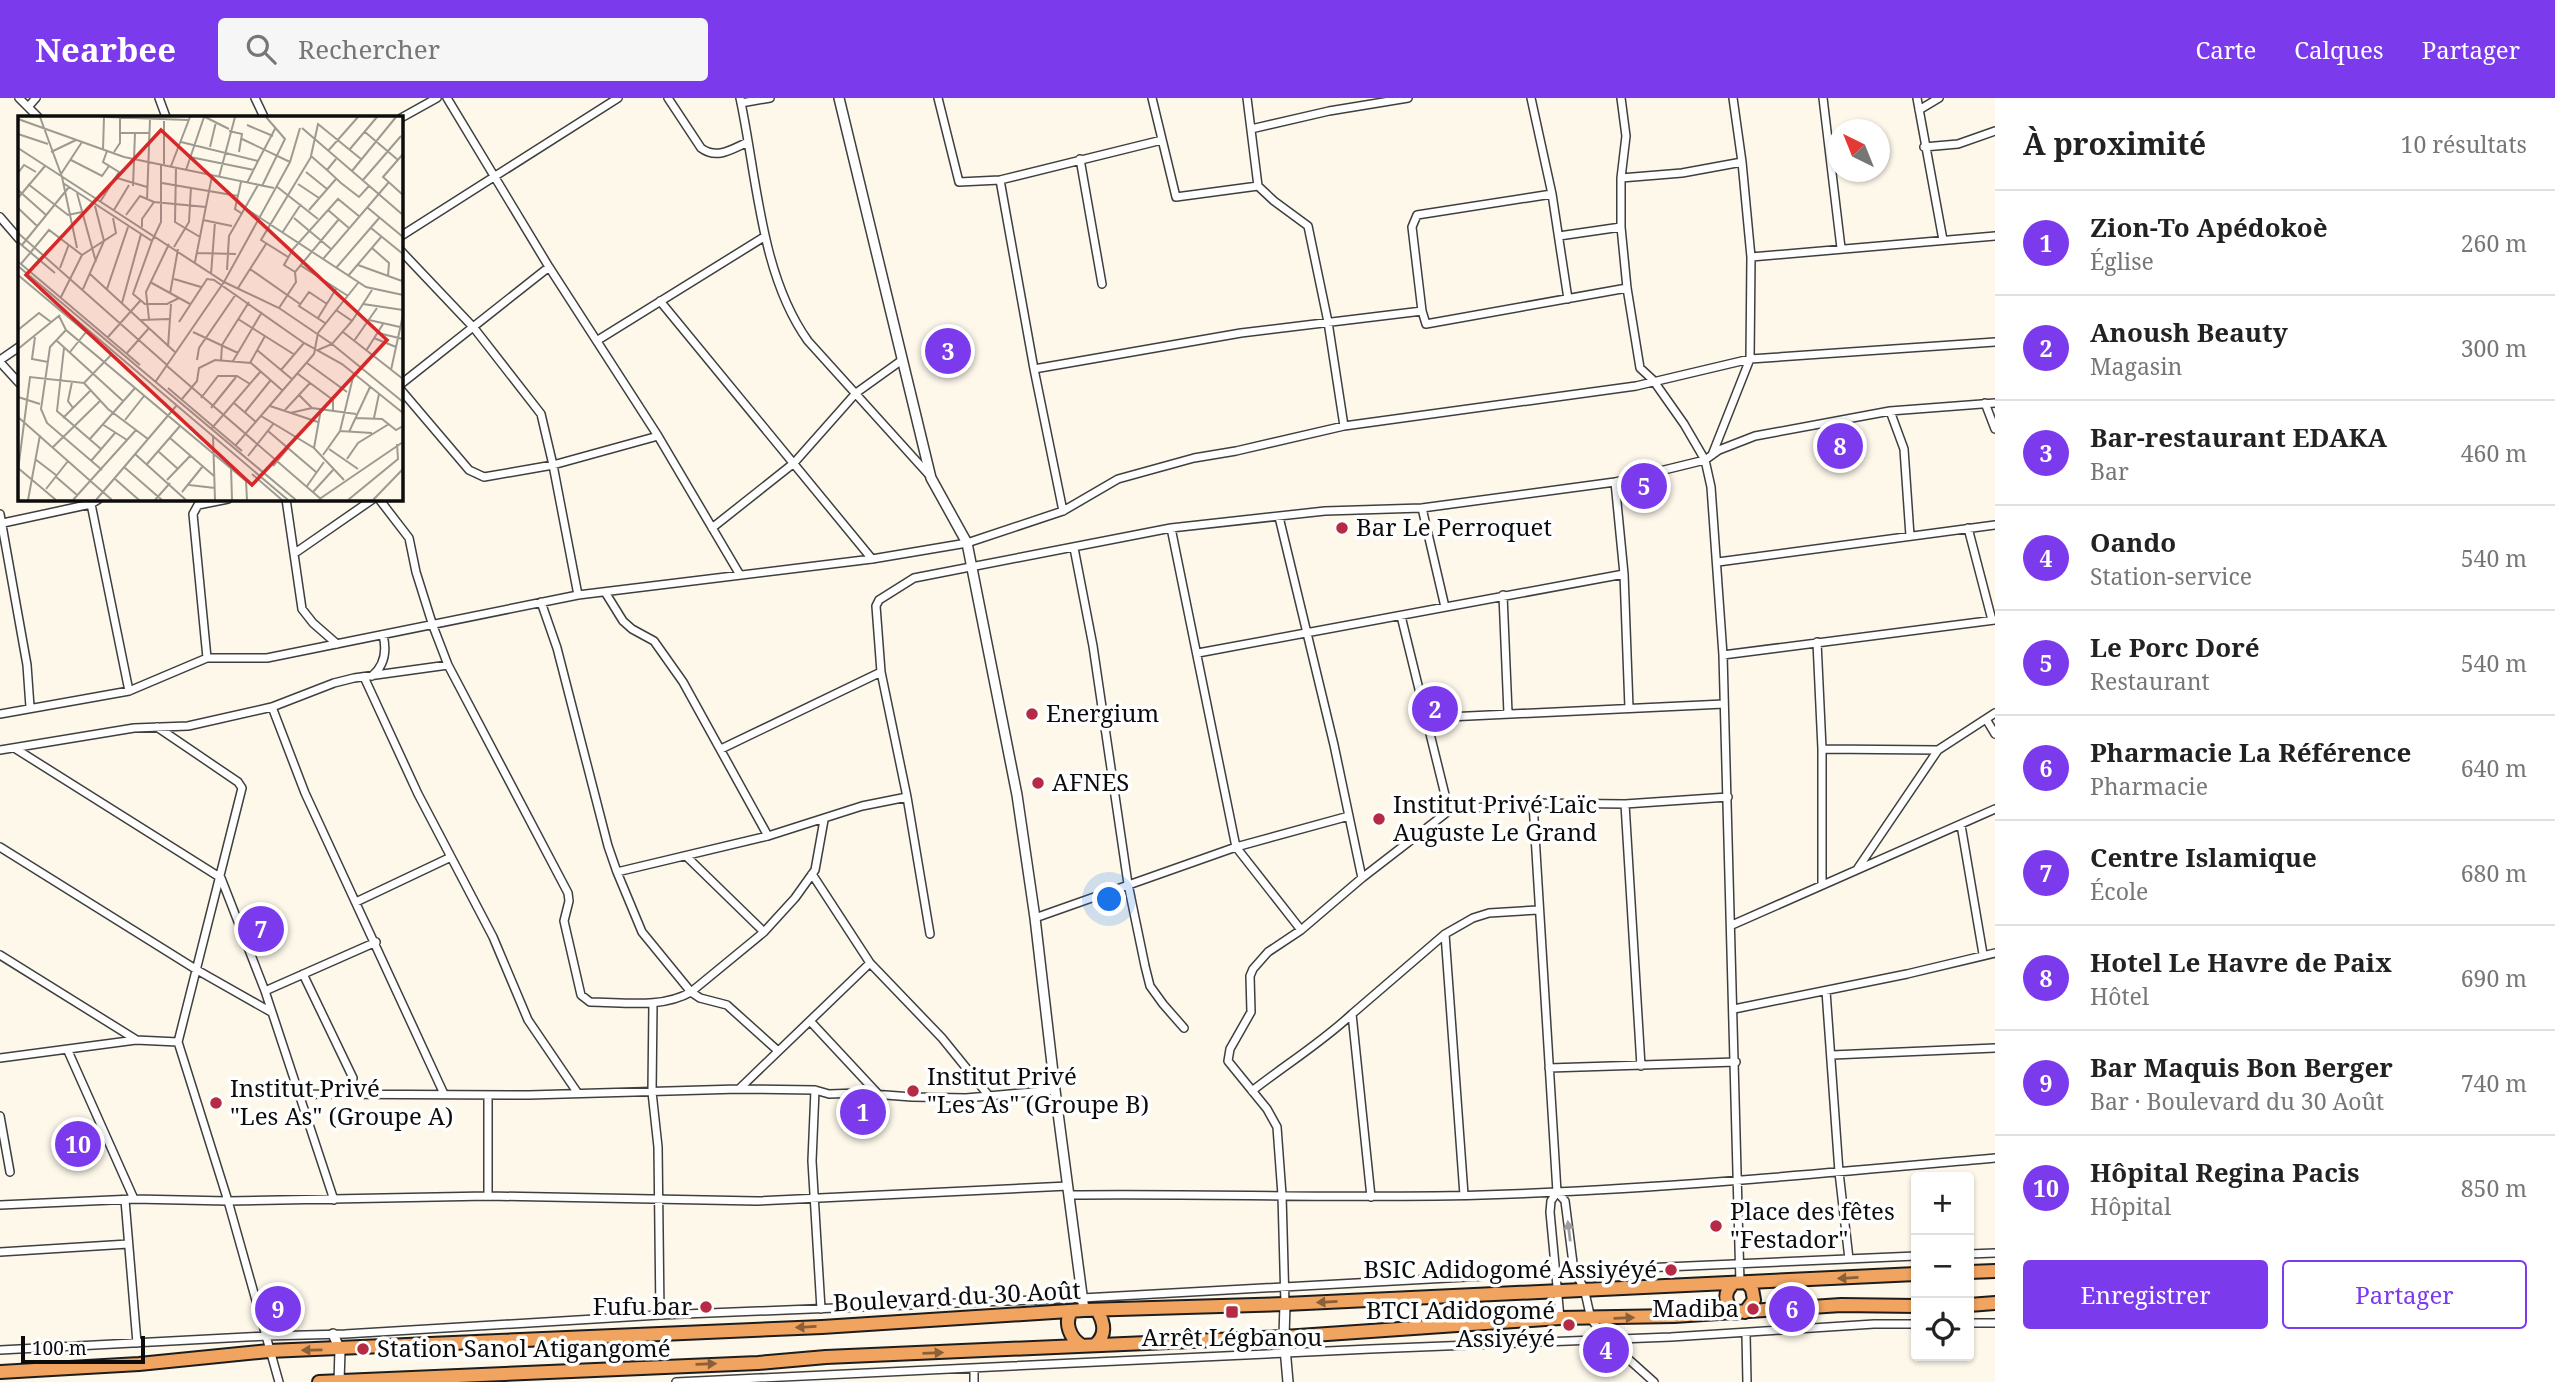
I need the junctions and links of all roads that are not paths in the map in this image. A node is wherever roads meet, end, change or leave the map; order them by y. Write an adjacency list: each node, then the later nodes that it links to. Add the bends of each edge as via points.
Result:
1 (19, 98): 23 (street)
2 (36, 98): 23 (street)
3 (159, 98): 26 (street)
4 (266, 98): 22 (street)
5 (437, 98): 27 (street)
6 (447, 98): 35 (street)
7 (618, 98): 35 (street)
8 (668, 98): 31 (street, via 707,153 725,153)
9 (770, 98): 21 (street)
10 (839, 98): 63 (street)
11 (938, 98): 37 (street, via 959,183)
12 (1152, 98): 30 (street)
13 (1247, 98): 28 (street)
14 (1408, 98): 28 (street)
15 (1531, 98): 39 (street)
16 (1621, 98): 36 (street, via 1626,136)
17 (1733, 98): 34 (street)
18 (1823, 98): 48 (street)
19 (1917, 98): 24 (street)
20 (1939, 98): 24 (street)
21 (741, 100): 31 (street)
22 (256, 101)
23 (28, 107): 25 (street)
24 (1919, 110): 32 (street)
25 (37, 116)
26 (166, 116)
27 (402, 117)
28 (1251, 129): 38 (street)
29 (1995, 131): 32 (street, via 1958,144)
30 (1162, 141): 33 (street); 38 (street, via 1176,197)
31 (748, 142): 45 (street)
32 (1924, 148): 47 (street)
33 (1080, 159): 37 (street); 52 (street)
34 (1742, 162): 36 (street); 50 (street)
35 (494, 176): 42 (street); 51 (street)
36 (1622, 178): 41 (street)
37 (1000, 180): 65 (street)
38 (1258, 186): 57 (street, via 1308,226)
39 (1552, 194): 43 (street); 56 (street, via 1417,215 1412,227)
40 (0, 217): 46 (street)
41 (1621, 228): 43 (street); 53 (street)
42 (402, 235)
43 (1559, 236): 54 (street)
44 (1995, 236): 47 (street)
45 (764, 237): 55 (street); 70 (street, via 802,332)
46 (18, 238)
47 (1943, 240): 48 (street)
48 (1841, 248): 50 (street)
49 (402, 252): 58 (street)
50 (1751, 257): 62 (street)
51 (549, 267): 58 (street); 59 (street)
52 (1102, 284)
53 (1627, 288): 54 (street); 66 (street, via 1640,368)
54 (1568, 299): 56 (street, via 1426,324)
55 (660, 301): 59 (street); 78 (street)
56 (1422, 311): 57 (street)
57 (1328, 322): 65 (street); 74 (street)
58 (474, 328): 68 (street); 79 (street, via 541,414)
59 (598, 340): 76 (street)
60 (1995, 342): 62 (street)
61 (18, 348): 64 (street)
62 (1750, 359): 66 (street); 77 (street)
63 (902, 360): 70 (street); 80 (street)
64 (0, 361): 67 (street)
65 (1034, 369): 89 (street)
66 (1653, 380): 74 (street); 77 (street)
67 (18, 382)
68 (402, 386)
69 (402, 388): 79 (street, via 476,475)
70 (856, 393): 78 (street); 80 (street)
71 (1985, 403): 72 (street); 73 (street); 75 (street)
72 (1995, 403)
73 (1890, 411): 77 (street, via 1755,436); 97 (street, via 1903,449)
74 (1344, 426): 89 (street, via 1157,467 1118,479)
75 (1995, 429)
76 (658, 436): 79 (street); 94 (street)
77 (1709, 457): 81 (street); 102 (street)
78 (794, 463): 94 (street); 101 (street)
79 (554, 465): 107 (street)
80 (931, 478): 98 (street)
81 (1615, 482): 88 (street); 104 (street)
82 (97, 500): 87 (street)
83 (223, 500): 120 (street, via 198,505 193,514)
84 (286, 500): 100 (street)
85 (372, 500): 100 (street)
86 (380, 500): 113 (street, via 408,538)
87 (91, 504): 92 (street); 124 (street)
88 (1422, 508): 91 (street); 110 (street)
89 (1063, 511): 98 (street)
90 (0, 514): 92 (street)
91 (1279, 517): 95 (street); 114 (street)
92 (3, 523): 126 (street)
93 (1995, 525): 96 (street)
94 (712, 527): 105 (street)
95 (1171, 528): 99 (street); 118 (street)
96 (1968, 528): 97 (street); 112 (street)
97 (1910, 536): 102 (street)
98 (968, 543): 101 (street); 103 (street)
99 (1074, 548): 103 (street); 161 (street)
100 (295, 553): 117 (street, via 302,609)
101 (872, 559): 105 (street)
102 (1718, 562): 119 (street)
103 (971, 568): 122 (street, via 922,575 877,601); 164 (street, via 1017,796)
104 (1624, 573): 108 (street); 128 (street)
105 (740, 575): 106 (street)
106 (605, 592): 107 (street); 137 (street, via 629,627 658,645)
107 (578, 595): 109 (street)
108 (1503, 595): 110 (street); 129 (street)
109 (541, 602): 113 (street); 156 (street)
110 (1445, 607): 111 (street)
111 (1401, 615): 114 (street); 132 (street)
112 (1993, 620): 116 (street)
113 (433, 626): 115 (street); 121 (street)
114 (1307, 632): 118 (street); 147 (street)
115 (383, 635): 117 (street); 123 (street, via 383,663)
116 (1817, 642): 119 (street); 138 (street)
117 (337, 644): 120 (street, via 267,658)
118 (1198, 653): 152 (street)
119 (1723, 655): 125 (street)
120 (207, 658): 124 (street)
121 (448, 666): 123 (street); 180 (street, via 568,893 564,921 582,995 590,1002)
122 (881, 672): 137 (street); 141 (street)
123 (368, 677): 127 (street, via 334,683); 154 (street, via 412,782)
124 (129, 691): 126 (street)
125 (1724, 704): 128 (street); 142 (street)
126 (30, 707): 131 (street)
127 (272, 707): 134 (street, via 187,726); 162 (street, via 305,793)
128 (1629, 708): 129 (street)
129 (1508, 713): 132 (street)
130 (1995, 713): 133 (street)
131 (0, 714)
132 (1427, 719): 146 (street)
133 (1986, 719): 135 (street); 140 (street)
134 (157, 727): 136 (street); 158 (street, via 242,788)
135 (1995, 734)
136 (15, 748): 139 (street); 158 (street)
137 (721, 749): 150 (street)
138 (1822, 749): 140 (street); 160 (street)
139 (0, 750)
140 (1938, 750): 155 (street)
141 (907, 797): 148 (street); 168 (street)
142 (1728, 797): 144 (street); 165 (street)
143 (1533, 803): 144 (street); 146 (street); 163 (street)
144 (1625, 804): 194 (street)
145 (1995, 809): 149 (street)
146 (1448, 811): 159 (street)
147 (1349, 816): 152 (street); 159 (street)
148 (824, 820): 150 (street); 157 (street)
149 (1961, 825): 155 (street); 172 (street)
150 (768, 836): 153 (street)
151 (0, 847): 175 (street)
152 (1236, 847): 161 (street); 166 (street)
153 (686, 856): 156 (street); 167 (street)
154 (451, 857): 162 (street); 200 (street, via 528,1020)
155 (1857, 870): 160 (street)
156 (617, 872): 179 (street, via 642,932)
157 (813, 874): 167 (street); 174 (street)
158 (221, 878): 175 (street); 177 (street)
159 (1362, 878): 166 (street)
160 (1822, 883): 165 (street)
161 (1128, 884): 164 (street); 185 (street, via 1150,986)
162 (356, 902): 170 (street)
163 (1538, 910): 169 (street, via 1489,913); 195 (street)
164 (1035, 918): 198 (street)
165 (1732, 925): 181 (street)
166 (1301, 930): 199 (street, via 1268,951 1250,976 1251,1012 1227,1061)
167 (764, 932): 179 (street)
168 (930, 934)
169 (1445, 934): 183 (street); 216 (street)
170 (376, 942): 176 (street); 204 (street)
171 (1995, 953): 172 (street)
172 (1983, 954): 178 (street)
173 (0, 955): 186 (street)
174 (870, 962): 184 (street); 207 (street)
175 (197, 970): 182 (street); 187 (street)
176 (303, 974): 177 (street); 202 (street, via 353,1078)
177 (265, 991): 182 (street)
178 (1826, 991): 181 (street); 191 (street)
179 (691, 992): 180 (street); 189 (street, via 727,1005)
180 (653, 1003): 201 (street)
181 (1734, 1009): 193 (street)
182 (271, 1012): 203 (street)
183 (1352, 1014): 199 (street); 218 (street)
184 (810, 1021): 189 (street); 205 (street)
185 (1184, 1028)
186 (136, 1040): 187 (street); 190 (street)
187 (178, 1042): 224 (street)
188 (1995, 1048): 191 (street)
189 (776, 1050): 196 (street)
190 (68, 1051): 192 (street); 222 (street)
191 (1832, 1055): 211 (street)
192 (0, 1058)
193 (1736, 1062): 194 (street); 212 (street)
194 (1641, 1066): 195 (street)
195 (1549, 1068): 214 (street)
196 (739, 1088): 197 (street); 201 (street)
197 (815, 1090): 205 (street); 220 (street)
198 (1055, 1090): 207 (street); 213 (street)
199 (1252, 1091): 215 (street, via 1277,1127)
200 (577, 1092): 201 (street); 206 (street)
201 (652, 1092): 219 (street)
202 (350, 1093): 203 (street); 204 (street)
203 (299, 1094): 223 (street)
204 (444, 1094): 206 (street)
205 (878, 1094): 207 (street)
206 (488, 1095): 217 (street)
207 (989, 1096)
208 (0, 1116): 210 (street)
209 (1995, 1158): 211 (street)
210 (10, 1172)
211 (1839, 1172): 212 (street); 231 (street)
212 (1736, 1180): 214 (street); 232 (street)
213 (1068, 1191): 215 (street); 220 (street); 246 (street)
214 (1556, 1192): 216 (street); 233 (street, one-way to 214, via 1565,1200); 235 (street, via 1550,1212)
215 (1282, 1195): 218 (street); 239 (street)
216 (1464, 1195): 218 (street)
217 (488, 1196): 219 (street); 223 (street)
218 (1371, 1197)
219 (658, 1198): 220 (street); 249 (street)
220 (814, 1198): 247 (street)
221 (125, 1199): 222 (street); 225 (street); 226 (street)
222 (134, 1199): 224 (street)
223 (334, 1200): 224 (street)
224 (228, 1201): 257 (street)
225 (0, 1205)
226 (128, 1244): 227 (street); 260 (street)
227 (0, 1252)
228 (1995, 1253): 229 (street)
229 (1974, 1254)
230 (1911, 1256): 231 (street)
231 (1849, 1259): 232 (street)
232 (1740, 1263): 233 (street); 238 (street)
233 (1574, 1271): 235 (street); 240 (street)
234 (1995, 1271): 236 (highway)
235 (1555, 1272): 239 (street); 241 (street)
236 (1974, 1272)
237 (1911, 1275): 238 (highway, Boulevard du 30 Août, one-way to 238)
238 (1741, 1283): 240 (highway, Boulevard du 30 Août); 248 (highway, via 1752,1289 1754,1300); 248 (highway, via 1729,1288 1726,1298 1728,1305)
239 (1286, 1286): 243 (street); 246 (street)
240 (1584, 1288): 241 (highway, Boulevard du 30 Août); 251 (street)
241 (1558, 1290): 243 (highway, Boulevard du 30 Août, one-way to 243); 250 (street)
242 (1995, 1303): 244 (highway)
243 (1285, 1304): 246 (highway, Boulevard du 30 Août); 258 (street)
244 (1974, 1305)
245 (1911, 1306): 248 (highway)
246 (1084, 1307): 247 (street); 261 (highway, via 1101,1316 1103,1336); 262 (highway, via 1068,1316 1073,1339); 264 (highway, Boulevard du 30 Août, one-way to 264, via 796,1328)
247 (821, 1310): 249 (street)
248 (1741, 1312): 251 (highway, one-way to 248)
249 (660, 1315): 255 (street)
250 (1560, 1318): 251 (highway); 258 (highway)
251 (1591, 1319): 259 (street)
252 (1974, 1323): 253 (street)
253 (1995, 1323)
254 (1911, 1324): 256 (street)
255 (333, 1334): 257 (street); 264 (street)
256 (1746, 1334): 259 (street); 277 (street)
257 (266, 1336): 260 (street); 265 (street)
258 (1284, 1337): 261 (highway); 266 (street)
259 (1606, 1339): 266 (street); 276 (street)
260 (137, 1343): 263 (street)
261 (1096, 1344): 262 (highway)
262 (1081, 1345): 270 (highway, one-way to 262)
263 (0, 1350)
264 (340, 1350): 265 (highway, Boulevard du 30 Août, one-way to 265); 270 (street)
265 (269, 1351): 268 (highway, Boulevard du 30 Août); 271 (street)
266 (1285, 1353): 267 (street); 275 (street)
267 (974, 1368): 269 (street); 274 (street)
268 (0, 1372)
269 (755, 1380): 273 (street)
270 (339, 1381): 272 (highway)
271 (279, 1382)
272 (319, 1382)
273 (676, 1382)
274 (974, 1382)
275 (1288, 1382)
276 (1654, 1382)
277 (1747, 1382)

